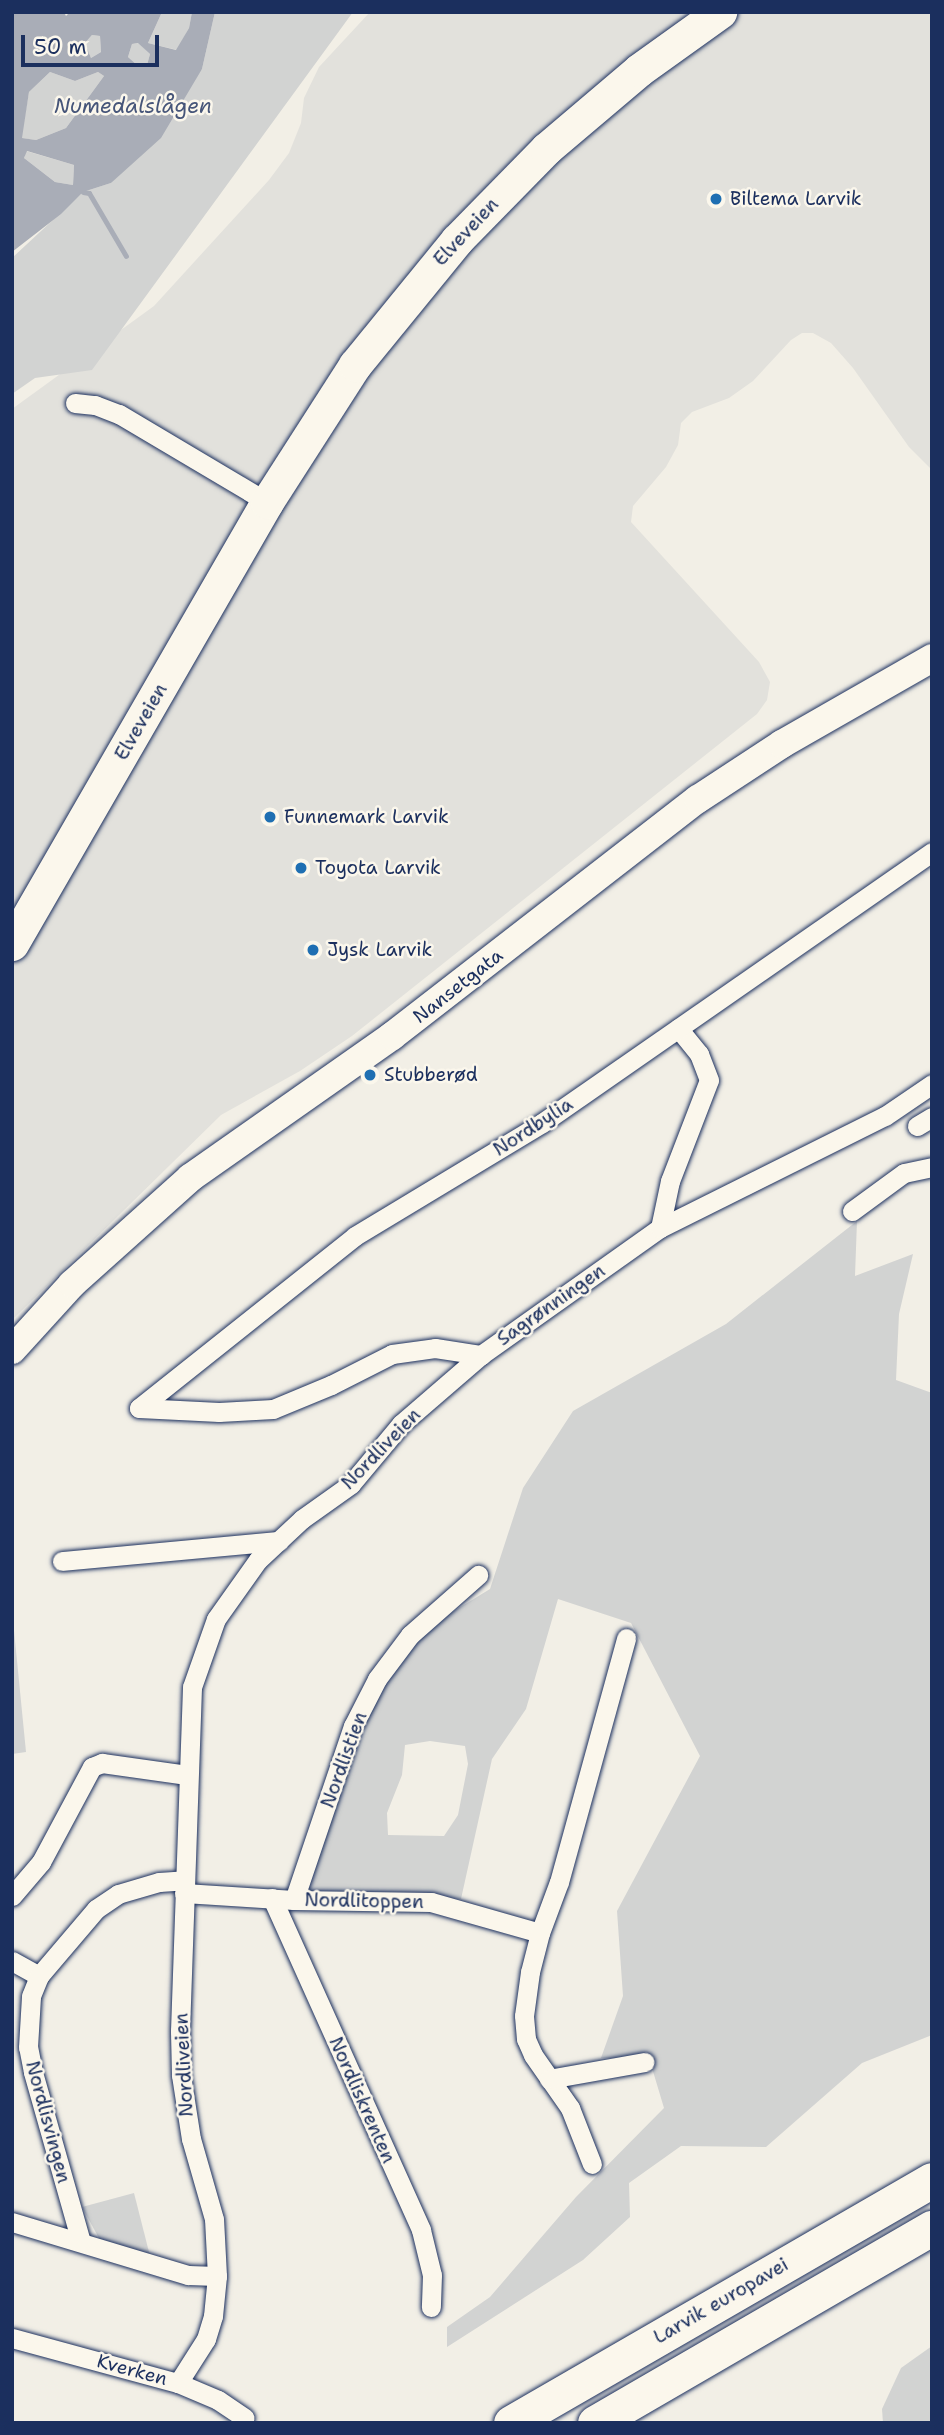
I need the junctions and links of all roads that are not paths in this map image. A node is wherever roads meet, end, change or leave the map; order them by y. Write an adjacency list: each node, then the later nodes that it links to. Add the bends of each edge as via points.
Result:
1 (720, 12): 3 (highway, Elveveien, via 639,70 546,149 473,223 355,365)
2 (75, 403): 3 (street, via 119,414)
3 (267, 502): 6 (highway, Elveveien)
4 (932, 658): 12 (main road, Nansetgata, via 782,744 698,799 392,1036 190,1178 72,1284)
5 (932, 852): 7 (street, Nordbylia)
6 (13, 943)
7 (678, 1028): 11 (street, via 699,1054 709,1080 670,1181); 14 (street, Nordbylia, via 542,1122 355,1236)
8 (932, 1084): 11 (street, Sagrønningen, via 885,1116)
9 (932, 1167): 10 (street, via 904,1173)
10 (852, 1211)
11 (660, 1228): 13 (street, Sagrønningen)
12 (12, 1350)
13 (481, 1355): 14 (street, Sagrønningen, via 435,1348 392,1354 273,1409); 15 (street, Nordliveien, via 401,1424 351,1484)
14 (139, 1408)
15 (279, 1541): 16 (street); 19 (street, Nordliveien, via 258,1560 216,1619 192,1687)
16 (62, 1561)
17 (478, 1576): 23 (street, Nordlistien, via 410,1635 377,1679 353,1726)
18 (626, 1638): 24 (street, via 559,1882)
19 (187, 1775): 20 (street, Nordliveien); 21 (street, via 102,1763 92,1767 41,1863)
20 (185, 1886): 22 (street, Nordlitoppen); 26 (street, Nordlisvingen, via 159,1882 118,1894 81,1923); 34 (street, Nordliveien, via 181,2075 191,2139 214,2219)
21 (12, 1896)
22 (272, 1898): 23 (street, Nordlitoppen); 35 (street, Nordliskrenten, via 421,2230 432,2275)
23 (294, 1900): 24 (street, Nordlitoppen, via 430,1902)
24 (540, 1933): 28 (street, via 530,1972 525,2027 533,2055)
25 (12, 1961): 26 (street)
26 (39, 1976): 33 (street, Nordlisvingen, via 31,1996 28,2047)
27 (644, 2062): 28 (street)
28 (549, 2079): 29 (street, via 570,2108)
29 (592, 2164)
30 (932, 2180): 39 (highway, Larvik europavei)
31 (12, 2222): 33 (street)
32 (932, 2228): 40 (highway)
33 (81, 2242): 34 (street, via 188,2275)
34 (217, 2277): 37 (street, Nordliveien, via 206,2339)
35 (431, 2306)
36 (12, 2338): 37 (street, Kverken)
37 (178, 2383): 38 (street, Kverken)
38 (245, 2418)
39 (511, 2423)
40 (594, 2423)

